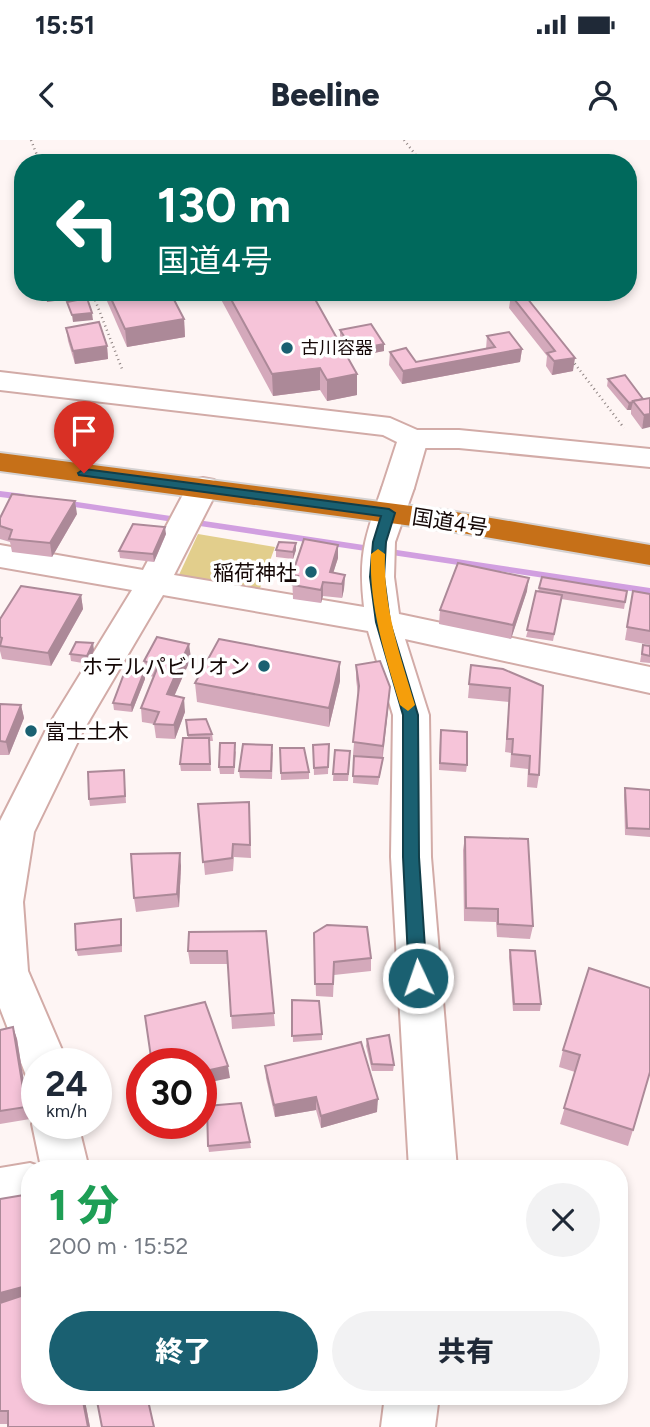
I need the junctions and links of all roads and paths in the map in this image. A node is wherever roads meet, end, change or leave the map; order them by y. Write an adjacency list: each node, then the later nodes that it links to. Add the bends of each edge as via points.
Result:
1 (404, 140): 2 (path)
2 (415, 154)
3 (96, 301): 6 (path)
4 (568, 355): 9 (path, via 632,438)
5 (0, 381): 6 (street)
6 (133, 396): 8 (street, via 377,424)
7 (0, 436): 12 (highway, 国道4号)
8 (413, 439): 9 (street, via 459,439); 12 (street)
9 (641, 457)
10 (0, 462): 11 (highway, 国道4号)
11 (191, 509): 12 (highway, 国道4号); 16 (street)
12 (386, 525): 13 (highway, 国道4号); 14 (highway, 国道4号); 17 (street)
13 (650, 528)
14 (650, 555)
15 (0, 556): 16 (street)
16 (153, 583): 17 (street); 19 (street, via 65,730 14,832 2,902 6,971)
17 (383, 622): 18 (street); 22 (street, via 411,715 411,857)
18 (650, 680)
19 (39, 1048)
20 (58, 1139): 21 (street)
21 (63, 1160)
22 (432, 1160)
23 (21, 1187): 24 (street)
24 (0, 1191)
25 (411, 1405): 26 (street)
26 (408, 1427)

